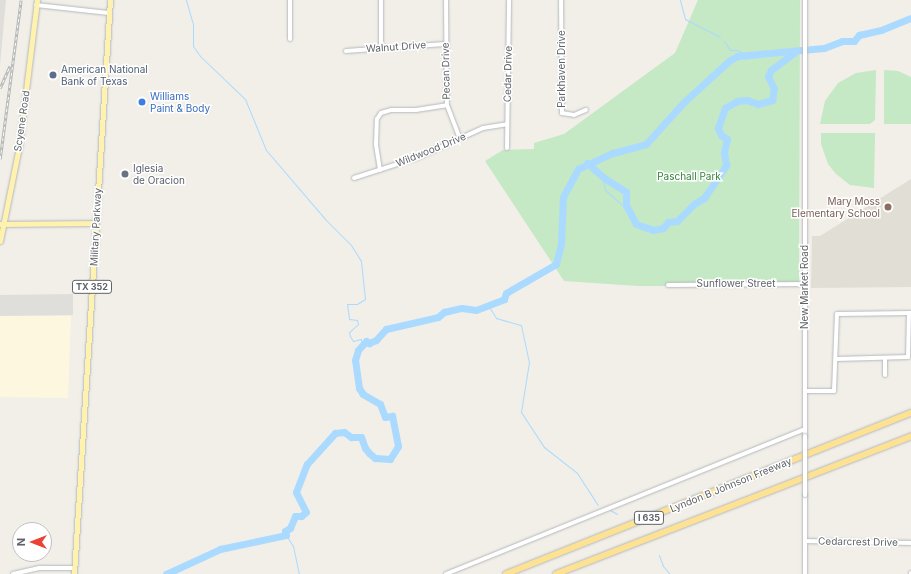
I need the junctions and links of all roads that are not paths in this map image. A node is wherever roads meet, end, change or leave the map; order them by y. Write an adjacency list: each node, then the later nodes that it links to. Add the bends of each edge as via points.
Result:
1 (110, 0): 9 (main road, Military Parkway / TX 352)
2 (290, 0): 10 (street)
3 (381, 0): 12 (street)
4 (446, 0): 11 (street, Pecan Drive)
5 (509, 0): 16 (street, Cedar Drive)
6 (561, 0): 15 (street, Parkhaven Drive, via 562,113 574,114)
7 (805, 0): 24 (street, New Market Road)
8 (36, 2): 9 (street); 21 (main road, Scyene Road, via 19,147)
9 (109, 13): 22 (main road, Military Parkway / TX 352)
10 (290, 39)
11 (445, 44): 12 (street, Walnut Drive); 14 (street, Pecan Drive)
12 (381, 48): 13 (street, Walnut Drive)
13 (346, 51)
14 (447, 105): 17 (street, Pecan Drive); 19 (street, via 381,113 377,119 376,144)
15 (586, 110)
16 (507, 124): 17 (street, Wildwood Drive, via 483,128); 18 (street, Cedar Drive)
17 (460, 139): 19 (street, Wildwood Drive)
18 (507, 148)
19 (380, 170): 20 (street, Wildwood Drive)
20 (354, 178)
21 (2, 224): 22 (main road); 23 (main road, Scyene Road)
22 (96, 224): 36 (main road, Military Parkway / TX 352)
23 (0, 239)
24 (805, 284): 25 (street, Sunflower Street); 30 (street, New Market Road)
25 (668, 285)
26 (910, 313): 27 (street, via 837,314); 28 (street, via 908,357)
27 (836, 359): 28 (street); 30 (street, via 834,391)
28 (885, 359): 29 (street)
29 (885, 375)
30 (805, 391): 32 (street, New Market Road)
31 (911, 413): 40 (highway, Lyndon B Johnson Freeway / I 635)
32 (805, 429): 34 (street, New Market Road, bridge); 39 (street)
33 (911, 436): 41 (highway, Lyndon B Johnson Freeway / I 635)
34 (805, 541): 35 (street, Cedarcrest Drive); 42 (street, New Market Road)
35 (911, 543)
36 (75, 568): 37 (street, via 46,567); 38 (main road, Military Parkway / TX 352)
37 (13, 574)
38 (74, 574)
39 (446, 574)
40 (506, 574)
41 (556, 574)
42 (805, 574)

